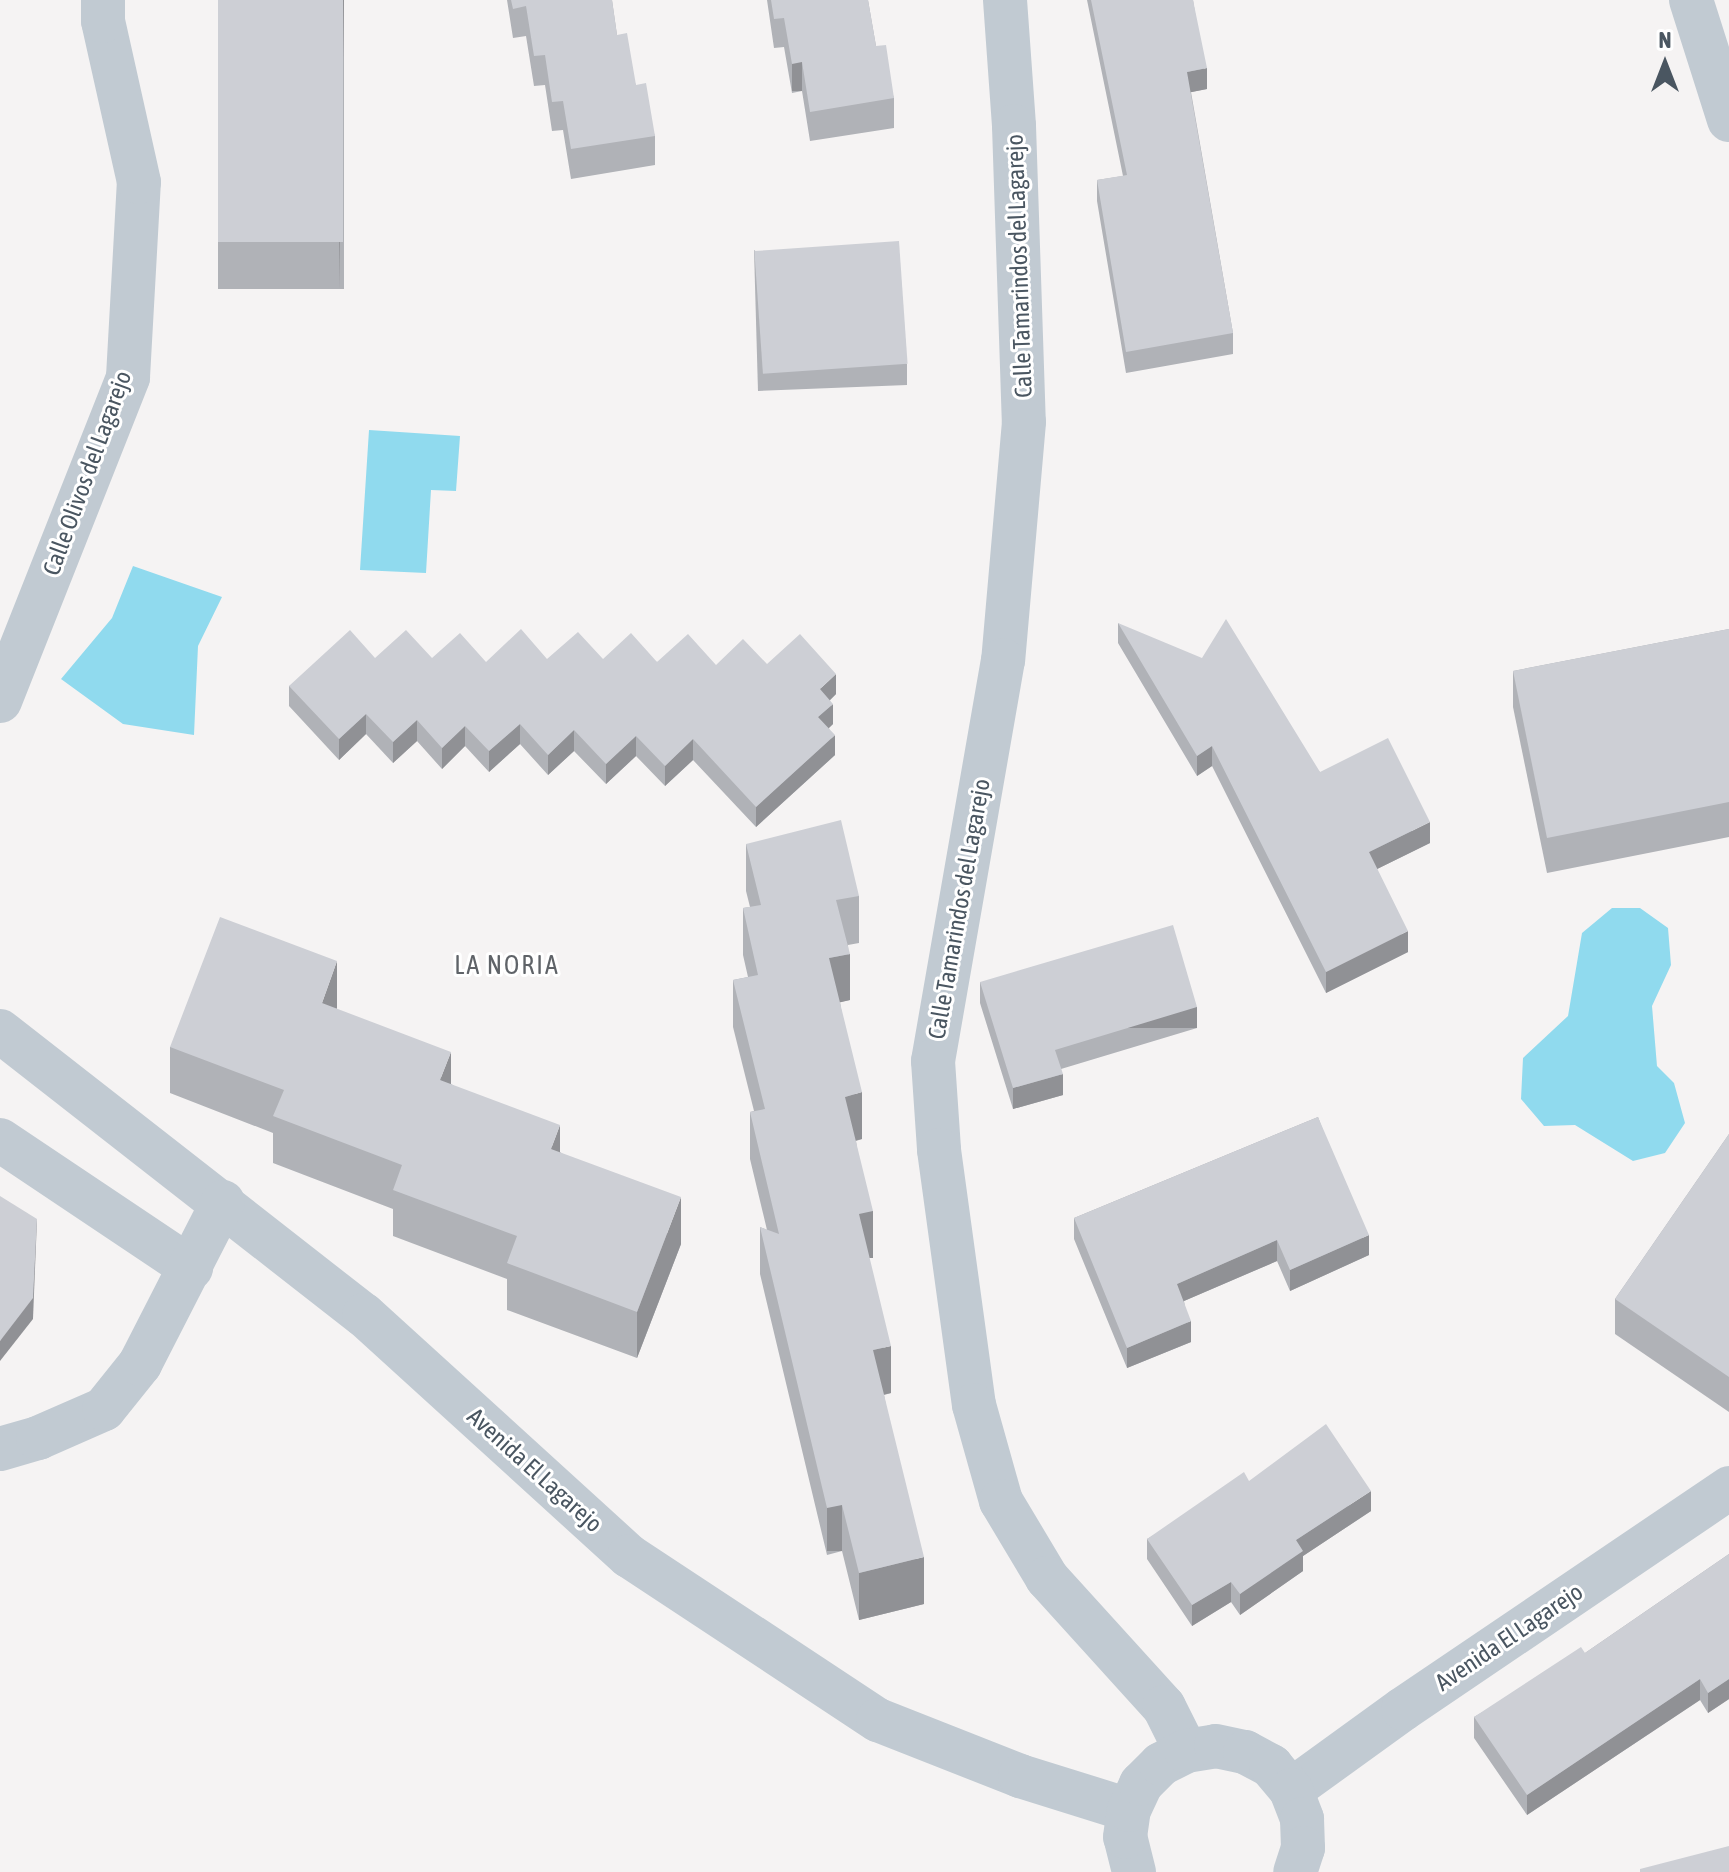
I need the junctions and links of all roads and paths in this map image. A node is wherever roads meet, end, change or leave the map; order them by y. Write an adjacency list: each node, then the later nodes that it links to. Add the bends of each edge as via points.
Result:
1 (103, 0): 5 (street, Calle Olivos del Lagarejo, via 103,21 139,182 128,377)
2 (1005, 0): 12 (street, Calle Tamarindos del Lagarejo, via 1024,422 1003,660 933,1061 939,1150 974,1405 1001,1501 1047,1578 1164,1707)
3 (1691, 0): 4 (street)
4 (1729, 120)
5 (0, 701)
6 (0, 1031): 8 (street, Avenida El Lagarejo)
7 (0, 1140): 9 (street)
8 (223, 1202): 9 (street); 14 (street, Avenida El Lagarejo, via 364,1315 629,1556 878,1720 1020,1776)
9 (191, 1268): 10 (street, via 140,1364 104,1409)
10 (0, 1449)
11 (1729, 1488): 13 (street, Avenida El Lagarejo)
12 (1186, 1751): 13 (street, via 1216,1746 1245,1752 1271,1766); 14 (street, via 1161,1764 1141,1784)
13 (1291, 1790): 16 (street, via 1302,1819 1303,1848)
14 (1129, 1810): 15 (street, via 1125,1837)
15 (1134, 1872)
16 (1295, 1872)

